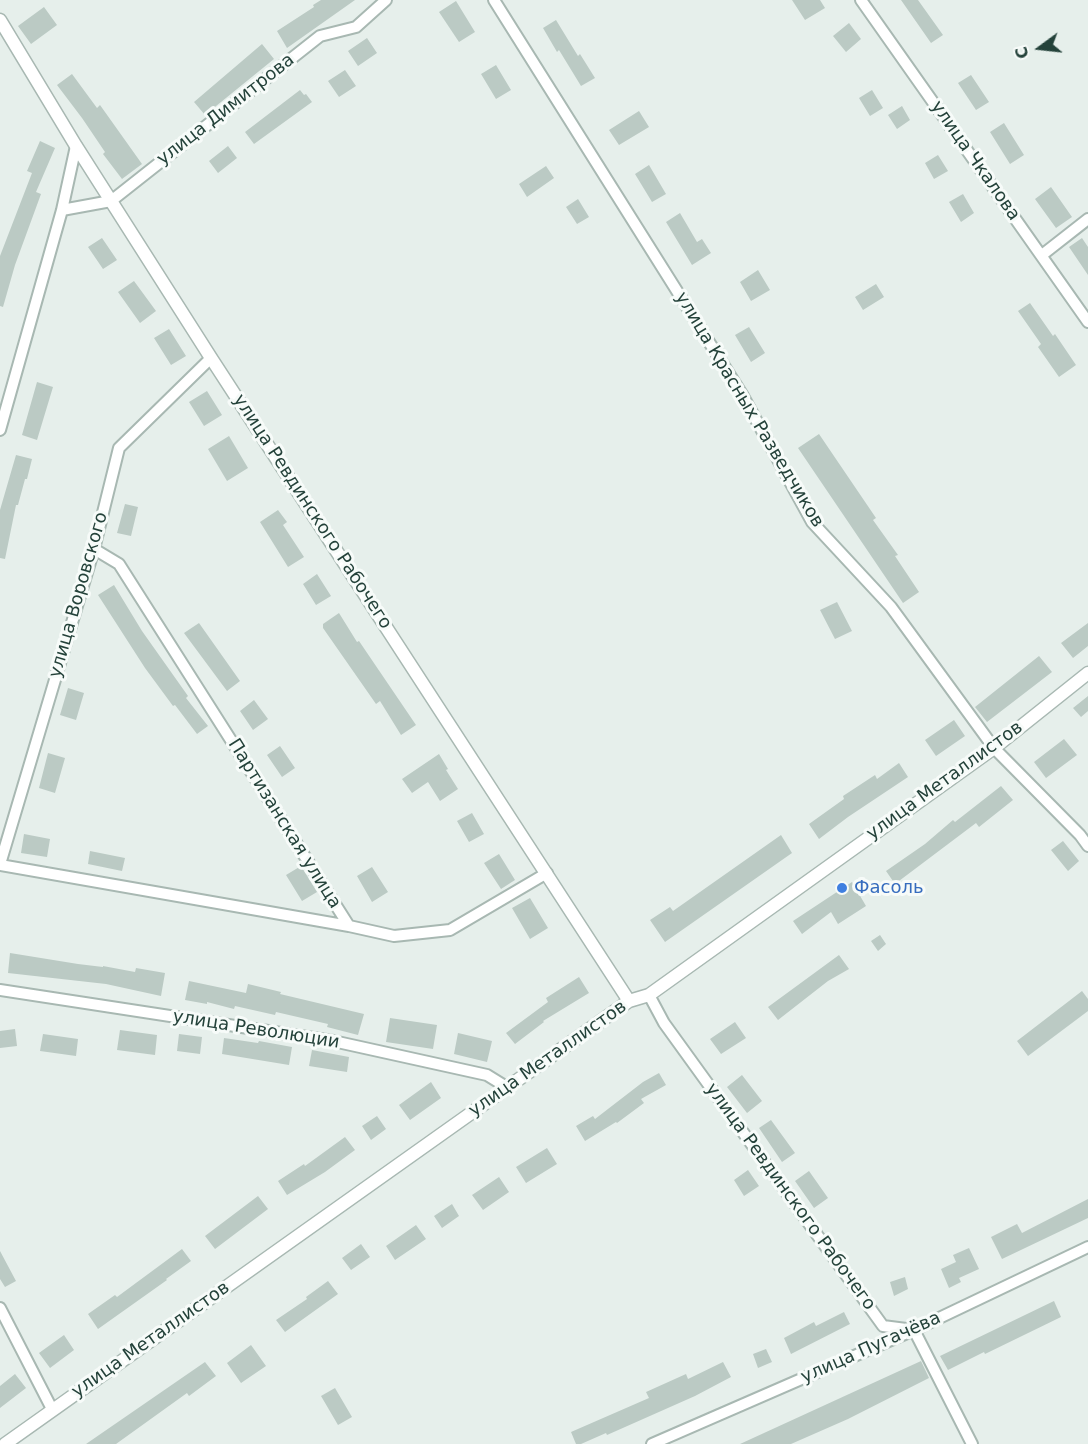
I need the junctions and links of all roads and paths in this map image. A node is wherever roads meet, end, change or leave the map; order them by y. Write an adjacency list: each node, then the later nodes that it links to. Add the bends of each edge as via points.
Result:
1 (386, 0): 6 (street, улица Димитрова, via 356,27 320,36)
2 (494, 0): 15 (street, улица Красных Разведчиков, via 743,396 812,522 891,607)
3 (861, 0): 9 (street, улица Чкалова)
4 (0, 20): 5 (street, улица Ревдинского Рабочего)
5 (76, 146): 6 (street, улица Ревдинского Рабочего); 7 (street)
6 (111, 201): 7 (street, улица Димитрова); 11 (street, улица Ревдинского Рабочего)
7 (62, 210): 12 (street)
8 (1088, 219): 9 (street)
9 (1042, 255): 10 (street, улица Чкалова)
10 (1088, 322)
11 (211, 358): 13 (street, улица Воровского, via 119,448); 18 (street, улица Ревдинского Рабочего)
12 (0, 430)
13 (94, 549): 17 (street, улица Воровского); 19 (street, Партизанская улица, via 119,564)
14 (1088, 673): 15 (street, улица Металлистов)
15 (994, 748): 16 (street, улица Красных Разведчиков); 21 (street, улица Металлистов)
16 (1088, 846)
17 (0, 864): 19 (street, улица Воровского)
18 (547, 873): 19 (street, Партизанская улица, via 450,930 394,936); 22 (street, улица Ревдинского Рабочего)
19 (349, 926)
20 (0, 990): 23 (street, улица Революции, via 333,1041 487,1075)
21 (649, 994): 22 (street, улица Металлистов); 26 (street, улица Ревдинского Рабочего, via 664,1023 883,1326)
22 (629, 1001): 23 (street, улица Металлистов)
23 (508, 1088): 27 (street, улица Металлистов)
24 (1088, 1247): 26 (street, улица Пугачёва)
25 (0, 1308): 27 (street)
26 (914, 1330): 29 (street, улица Пугачёва); 30 (street)
27 (52, 1408): 28 (street, улица Металлистов)
28 (4, 1444)
29 (652, 1444)
30 (972, 1444)

